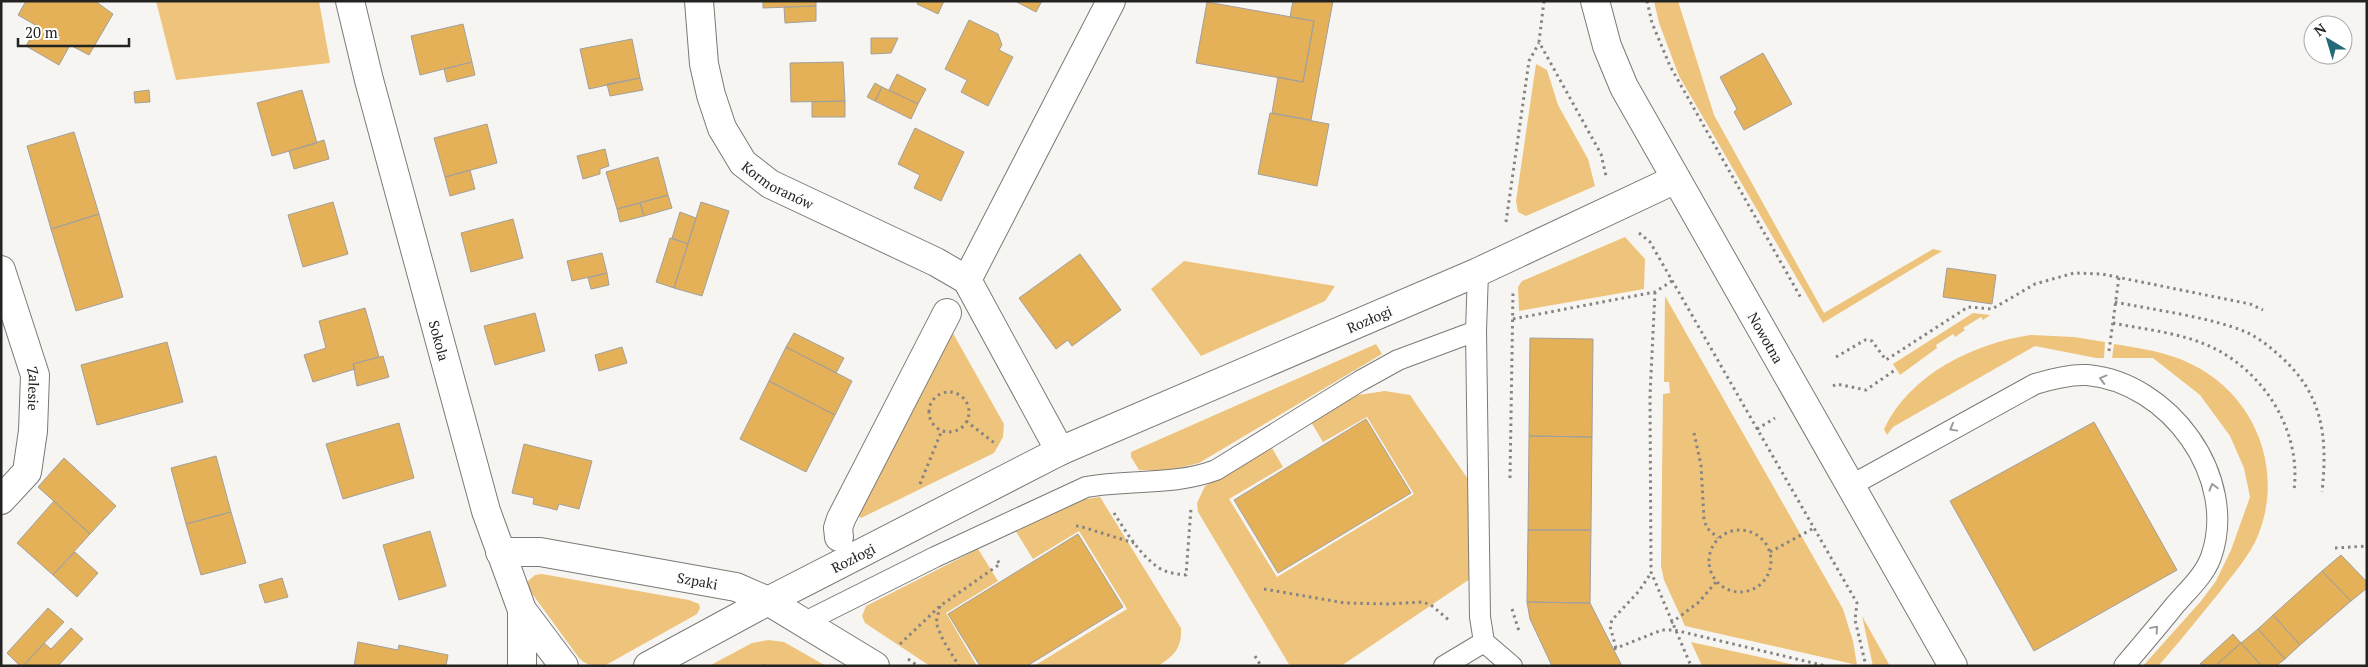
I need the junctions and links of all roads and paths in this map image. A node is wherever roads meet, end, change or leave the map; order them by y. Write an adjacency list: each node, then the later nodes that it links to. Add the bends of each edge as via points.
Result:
1 (350, 1): 49 (street, Sokola, via 368,80 462,426)
2 (699, 1): 14 (street, Kormoranów, via 704,64 711,95 722,128 743,163 770,184 936,262)
3 (1110, 1): 14 (street)
4 (1544, 1): 7 (path)
5 (1595, 1): 8 (street, Nowotna, via 1607,46 1624,87)
6 (1647, 1): 18 (path, via 1652,23 1670,66)
7 (1539, 42): 9 (path, via 1601,154 1609,185); 10 (path, via 1529,61)
8 (1676, 179): 9 (street, Rozłogi); 37 (street, Nowotna)
9 (1620, 205): 12 (street, Rozłogi); 15 (path, via 1633,227 1650,242)
10 (1506, 223)
11 (1, 270): 41 (street, Zalesie, via 35,376 33,432 27,472)
12 (1478, 272): 24 (lane); 33 (street, Rozłogi)
13 (2119, 277): 19 (path); 20 (path, via 2250,304); 25 (path, via 2088,273 2059,276 2035,284 1992,309 1968,307 1886,360 1872,341 1865,340)
14 (967, 280): 33 (street)
15 (1672, 281): 17 (path); 43 (path)
16 (1513, 290): 22 (path)
17 (1656, 292): 22 (path); 52 (path, via 1650,395)
18 (1801, 298)
19 (2115, 302): 23 (path); 40 (path, via 2232,327 2260,340 2283,359 2302,379 2318,410 2325,452)
20 (2263, 310)
21 (947, 312): 44 (street, Rozłogi, via 841,519)
22 (1513, 320): 35 (path)
23 (2112, 323): 27 (path); 39 (path, via 2200,342 2224,353 2238,365 2272,400 2288,429 2294,454)
24 (1476, 331): 34 (lane, via 1398,360 1360,380); 64 (lane, via 1480,617)
25 (1836, 357)
26 (1895, 370): 28 (path, via 1866,390)
27 (2106, 379): 37 (lane, one-way to 37, via 2076,375 2025,388); 80 (lane, one-way to 27, via 2207,566 2216,534 2217,504 2204,462 2176,422 2165,410 2138,392)
28 (1853, 387)
29 (966, 421): 30 (path, via 956,430); 30 (path, via 969,411 966,401 959,394 944,392 935,396 929,410 931,420); 32 (path)
30 (942, 430): 38 (path)
31 (1694, 433): 45 (path, via 1704,520 1707,528)
32 (1004, 451)
33 (1060, 451): 55 (street, Rozłogi)
34 (1206, 474): 36 (lane, via 1175,481); 46 (path, via 1192,498 1186,575 1172,574 1159,568)
35 (1510, 483)
36 (1097, 485): 46 (path); 60 (lane, via 1086,487 935,557)
37 (1850, 486): 79 (street, Nowotna)
38 (918, 490)
39 (2294, 490)
40 (2322, 492)
41 (1, 500)
42 (1070, 527): 46 (path, via 1079,526)
43 (1814, 528): 50 (path); 78 (path, via 1857,603 1855,620)
44 (839, 537)
45 (1718, 538): 50 (path, via 1732,531 1748,531 1762,539); 53 (path, via 1708,560)
46 (1134, 543)
47 (2367, 546): 48 (path)
48 (2335, 548)
49 (500, 552): 55 (street, Szpaki, via 540,552 726,586); 58 (street, Sokola)
50 (1770, 552): 53 (path, via 1769,573 1755,588 1734,592)
51 (1000, 564): 56 (path)
52 (1651, 572): 61 (path); 62 (path, via 1639,591 1612,620 1610,626 1615,648 1662,630)
53 (1716, 582): 61 (path, via 1699,602)
54 (1264, 589): 59 (path, via 1345,603 1423,602)
55 (768, 601): 60 (street, Szpaki); 69 (street, Rozłogi)
56 (940, 606): 66 (path); 72 (path, via 936,623)
57 (1511, 607): 63 (path)
58 (522, 610): 67 (street); 68 (street, Sokola)
59 (1436, 611)
60 (805, 622): 66 (street, Szpaki)
61 (1671, 622): 62 (path)
62 (1674, 630): 76 (path); 77 (path)
63 (1523, 640)
64 (1484, 642): 74 (lane); 75 (lane)
65 (1255, 656): 73 (path)
66 (884, 658)
67 (522, 666)
68 (564, 666)
69 (648, 666)
70 (762, 666): 71 (path)
71 (766, 666)
72 (959, 666)
73 (1261, 666)
74 (1444, 666)
75 (1512, 666)
76 (1691, 666)
77 (1826, 666)
78 (1866, 666)
79 (1952, 666)
80 (2124, 666)

